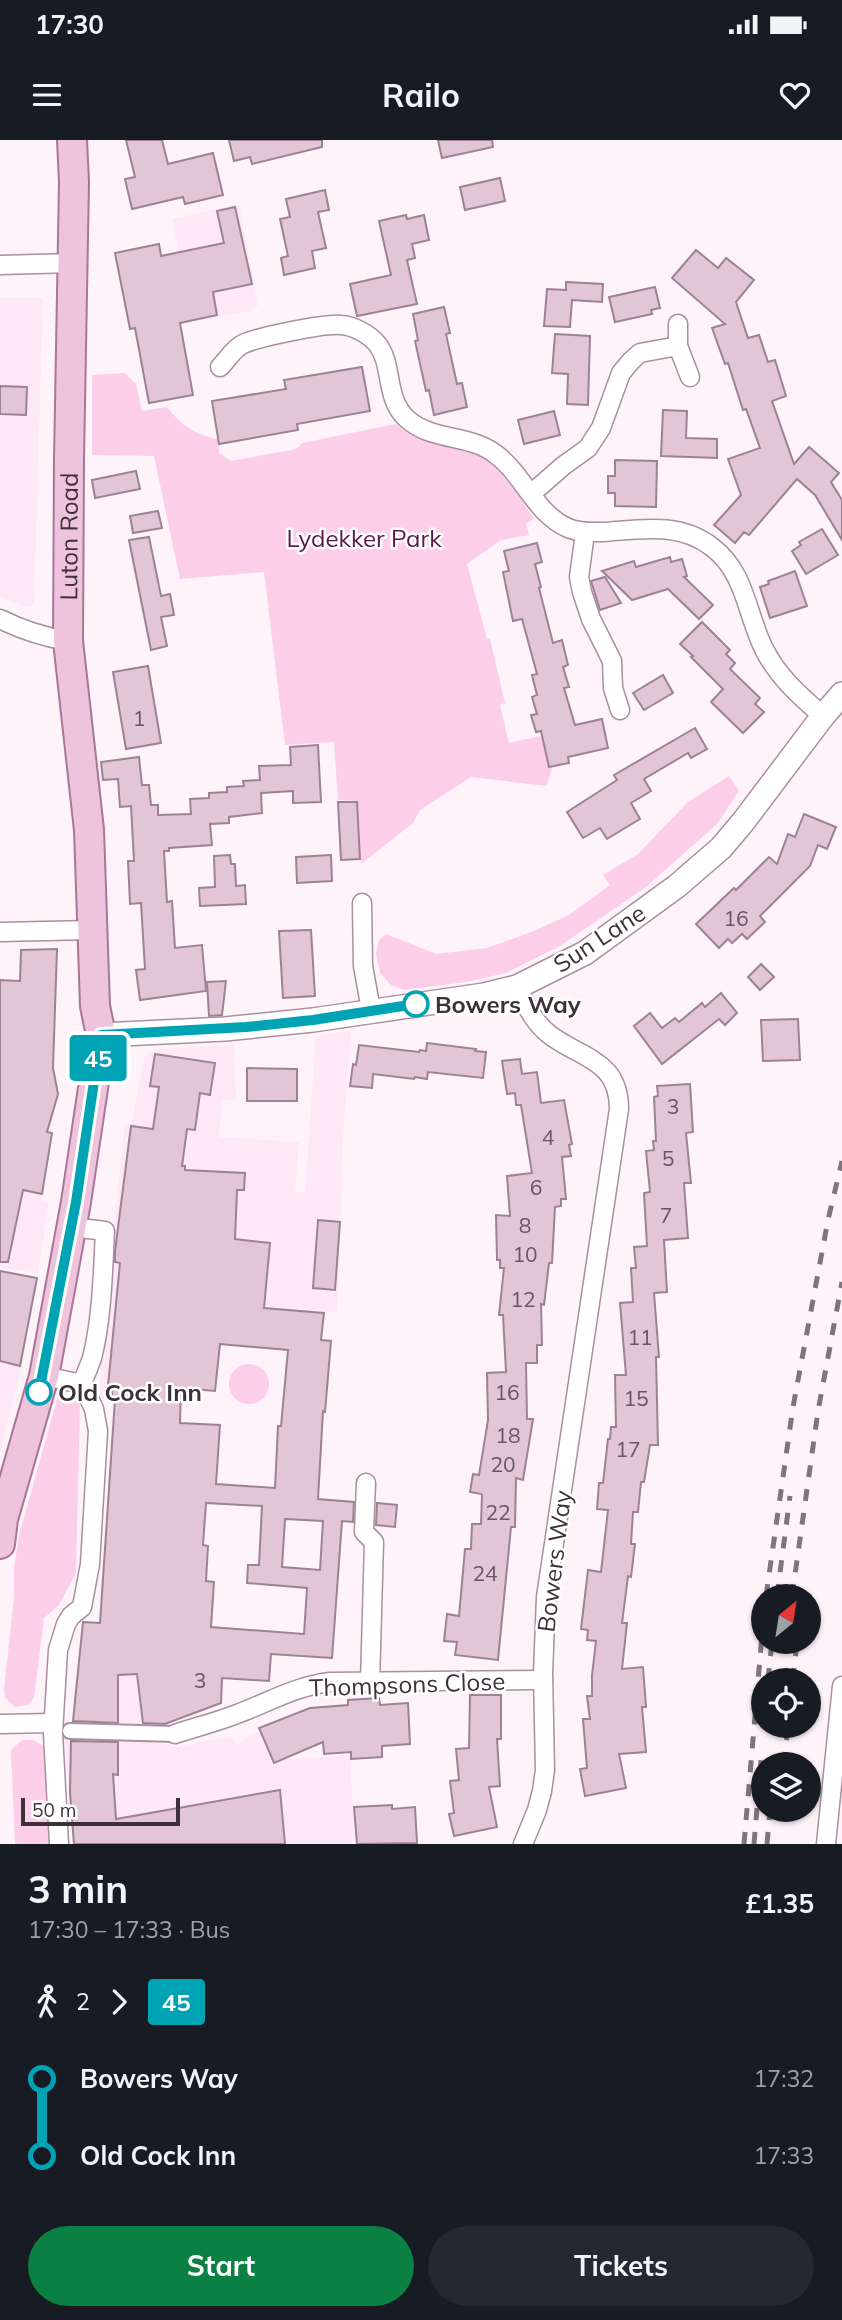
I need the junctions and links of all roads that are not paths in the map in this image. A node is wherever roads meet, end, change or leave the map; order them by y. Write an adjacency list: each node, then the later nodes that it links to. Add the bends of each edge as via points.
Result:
1 (72, 140): 2 (main road, Luton Road)
2 (73, 263): 3 (street); 11 (main road, Luton Road)
3 (0, 265)
4 (678, 324): 5 (street)
5 (678, 346): 7 (street); 8 (street, via 640,353 631,361 621,373 601,428 588,448)
6 (220, 367): 8 (street, via 240,345 265,337 338,324 359,330 380,349 393,398 405,418 431,432 492,450)
7 (690, 377)
8 (531, 494): 9 (street, via 548,515)
9 (585, 533): 13 (street, via 580,585 612,661); 14 (street, via 666,528 683,531 712,547 737,574 763,646 780,676)
10 (0, 619): 11 (street)
11 (68, 640): 16 (main road, Luton Road, via 89,830)
12 (842, 694): 14 (street, Sun Lane)
13 (620, 710)
14 (823, 716): 18 (street, Sun Lane, via 743,822 677,886 585,953)
15 (362, 903): 19 (street, via 363,966)
16 (91, 930): 17 (street); 20 (main road, Luton Road)
17 (0, 932)
18 (517, 987): 19 (street, Sun Lane); 26 (street, Bowers Way, via 531,1016 549,1035 602,1066 619,1096 546,1597)
19 (371, 1010): 20 (street, Sun Lane, via 246,1027)
20 (101, 1035): 21 (main road, Luton Road)
21 (72, 1227): 22 (main road, Luton Road); 23 (street, via 105,1231 95,1342)
22 (44, 1376): 23 (street); 25 (main road, Luton Road)
23 (82, 1384): 29 (street, via 98,1431 91,1550 82,1606 66,1624 58,1650)
24 (366, 1483): 27 (street, via 365,1532 373,1542)
25 (0, 1544)
26 (543, 1680): 27 (street, Thompsons Close); 34 (street, Bowers Way, via 545,1770)
27 (370, 1683): 32 (street, Thompsons Close, via 310,1684)
28 (842, 1686): 35 (street)
29 (53, 1723): 30 (street); 33 (street)
30 (0, 1724)
31 (70, 1731): 32 (street, Thompsons Close)
32 (175, 1734)
33 (59, 1844)
34 (523, 1844)
35 (826, 1844)

